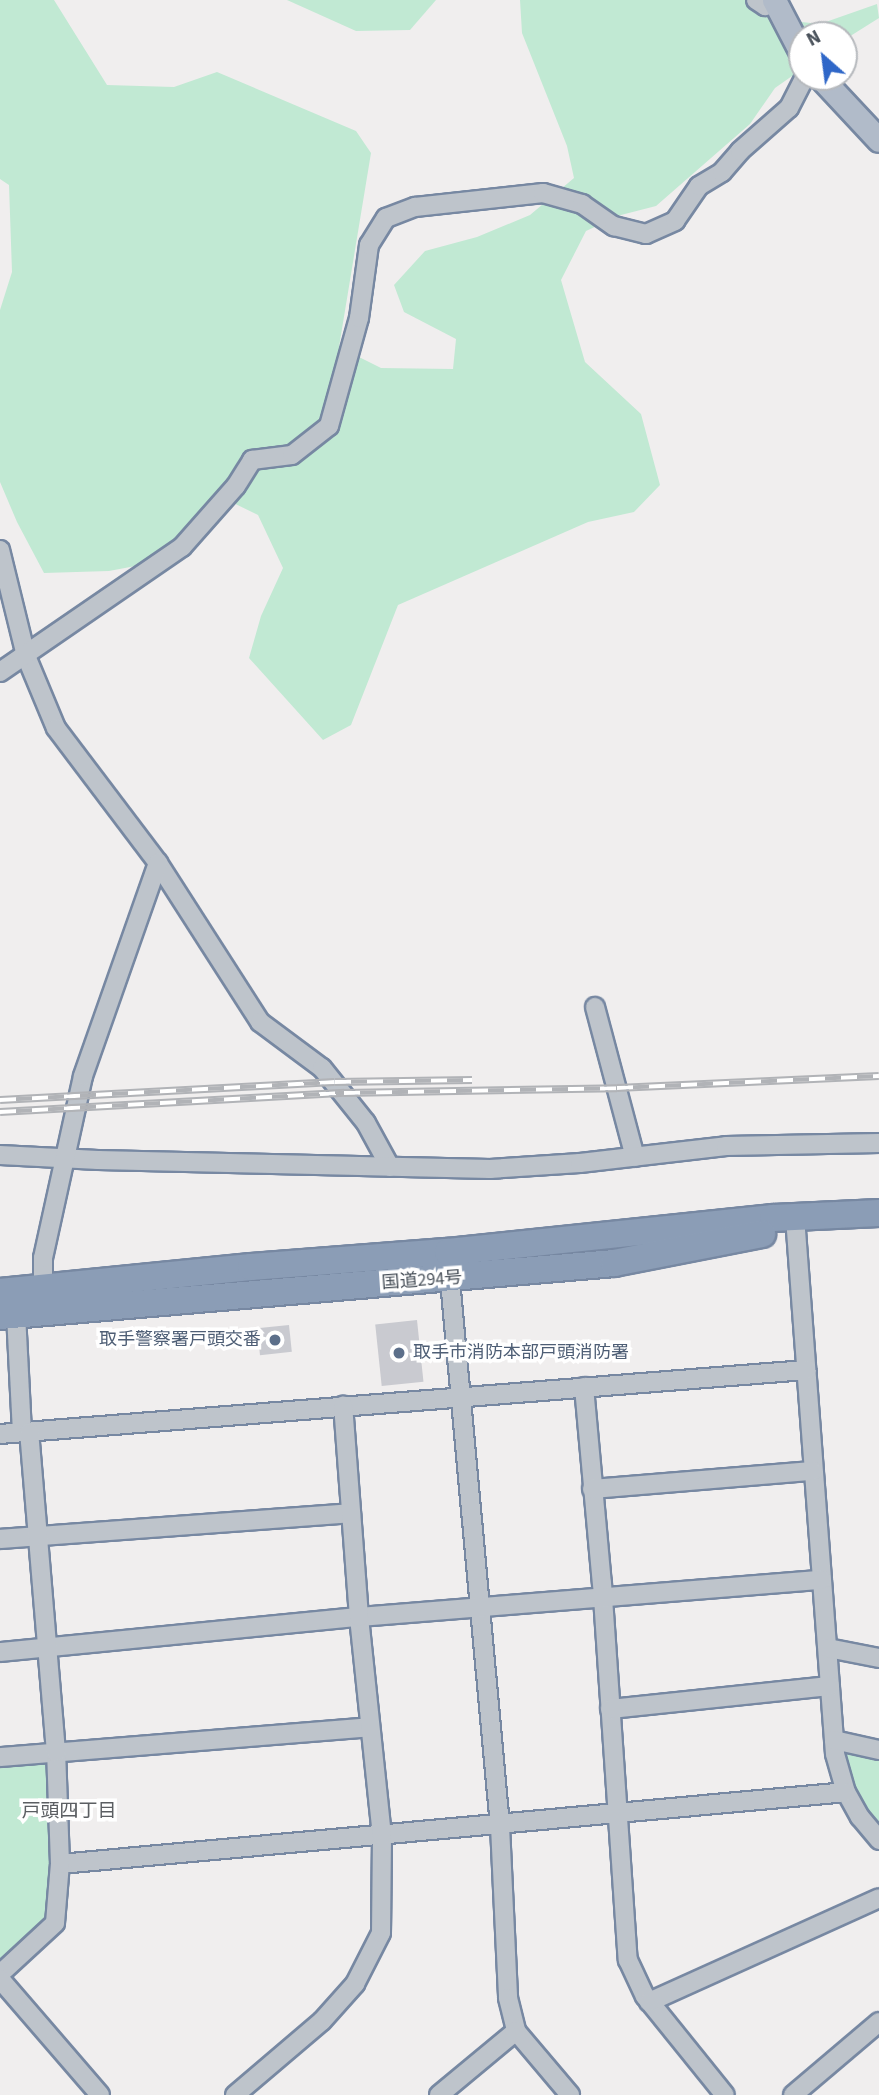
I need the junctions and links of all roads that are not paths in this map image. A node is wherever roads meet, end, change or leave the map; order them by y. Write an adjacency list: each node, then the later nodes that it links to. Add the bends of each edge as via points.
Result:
1 (768, 0): 2 (main road)
2 (788, 32)
3 (798, 91): 7 (street, via 789,108 722,172 699,186 675,221 646,234 614,226 582,204 543,193 415,207 386,218 369,245 359,318 329,426 292,455 252,460 236,486 182,547)
4 (833, 91): 5 (main road)
5 (879, 140)
6 (0, 550): 7 (street)
7 (26, 656): 8 (street); 9 (street, via 56,728)
8 (0, 672)
9 (158, 863): 14 (street, via 83,1076); 15 (street, via 260,1022 322,1068 366,1123)
10 (595, 1007): 13 (street)
11 (879, 1143): 13 (street, via 726,1146)
12 (0, 1155): 14 (street)
13 (635, 1157): 15 (street, via 490,1169)
14 (64, 1159): 15 (street); 20 (street, via 43,1258)
15 (390, 1167)
16 (879, 1213): 17 (highway, 国道294号)
17 (795, 1222): 18 (highway, 国道294号); 19 (highway, 国道294号, via 614,1263); 23 (street)
18 (448, 1252): 19 (street); 20 (highway, 国道294号)
19 (450, 1279): 22 (highway, 国道294号); 25 (street)
20 (44, 1288): 21 (highway, 国道294号)
21 (0, 1292)
22 (8, 1315): 27 (street)
23 (806, 1370): 24 (street); 29 (street)
24 (584, 1387): 25 (street); 30 (street)
25 (462, 1396): 26 (street); 36 (street)
26 (343, 1406): 27 (street); 31 (street)
27 (25, 1432): 28 (street); 32 (street)
28 (0, 1434)
29 (812, 1471): 30 (street); 34 (street)
30 (592, 1489): 35 (street)
31 (351, 1513): 32 (street); 37 (street)
32 (36, 1536): 33 (street); 39 (street)
33 (0, 1539)
34 (822, 1580): 35 (street); 38 (street)
35 (603, 1597): 36 (street); 43 (street)
36 (480, 1607): 37 (street); 51 (street)
37 (359, 1617): 39 (street); 44 (street)
38 (828, 1648): 41 (street); 42 (street)
39 (46, 1649): 40 (street); 47 (street)
40 (0, 1652)
41 (879, 1658)
42 (830, 1685): 43 (street); 45 (street)
43 (610, 1709): 50 (street)
44 (370, 1727): 47 (street); 52 (street)
45 (834, 1740): 46 (street); 49 (street)
46 (879, 1750)
47 (55, 1752): 48 (street); 54 (street)
48 (0, 1757)
49 (846, 1792): 50 (street); 53 (street)
50 (617, 1813): 51 (street); 58 (street, via 628,1960)
51 (500, 1826): 52 (street); 60 (street, via 508,1998)
52 (382, 1836): 54 (street); 61 (street, via 381,1933 355,1984)
53 (879, 1840)
54 (60, 1864): 56 (street, via 55,1923)
55 (879, 1898): 58 (street)
56 (0, 1973)
57 (0, 1979): 62 (street)
58 (649, 2002): 66 (street)
59 (879, 2022): 67 (street)
60 (516, 2031): 64 (street); 65 (street)
61 (255, 2089): 63 (street)
62 (100, 2095)
63 (235, 2095)
64 (439, 2095)
65 (570, 2095)
66 (725, 2095)
67 (793, 2095)

